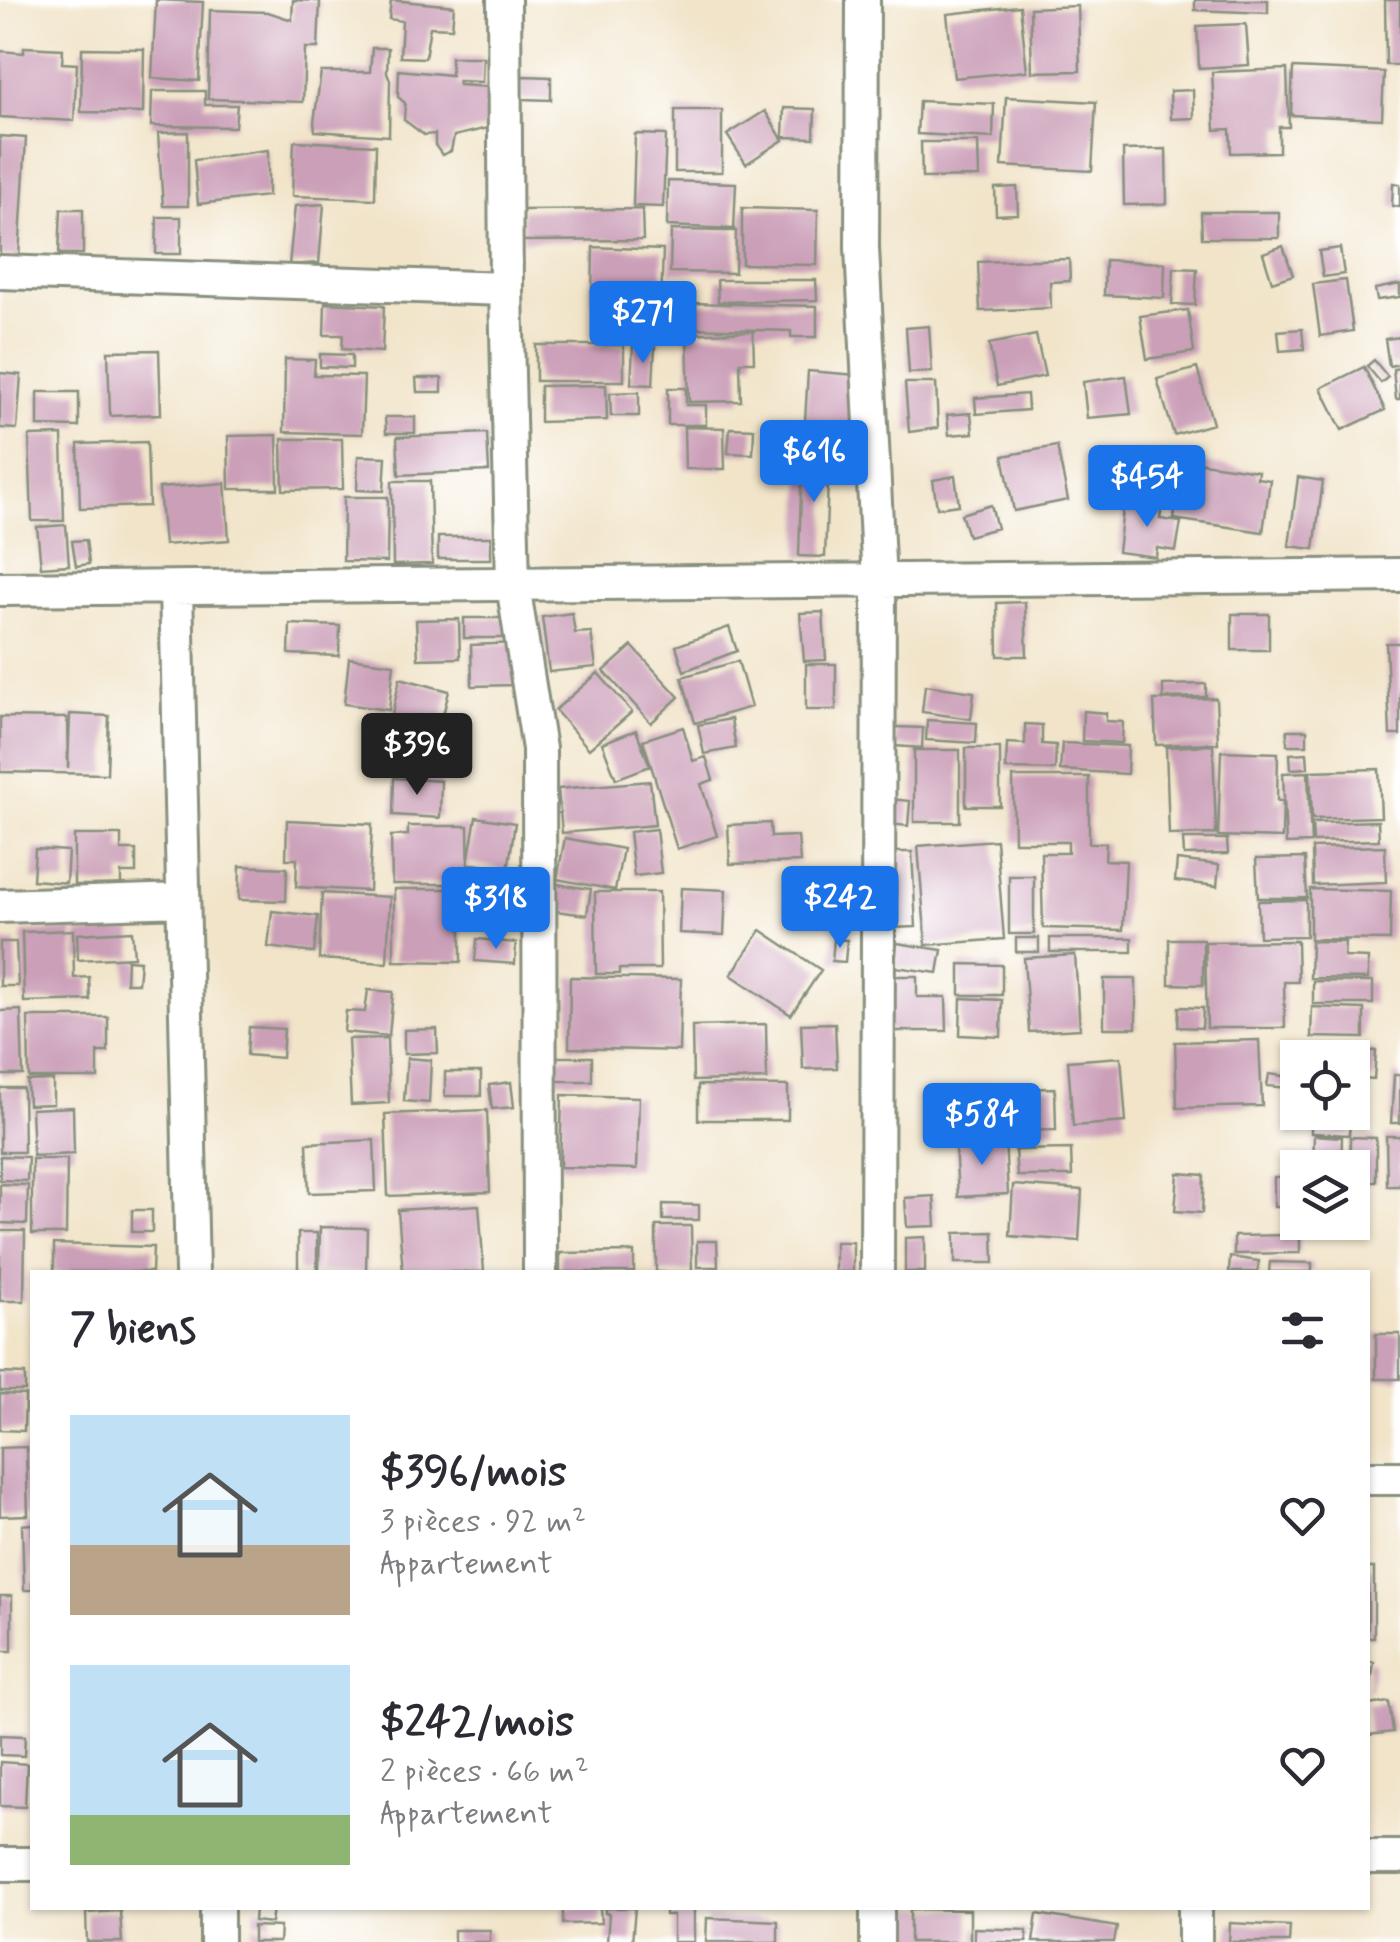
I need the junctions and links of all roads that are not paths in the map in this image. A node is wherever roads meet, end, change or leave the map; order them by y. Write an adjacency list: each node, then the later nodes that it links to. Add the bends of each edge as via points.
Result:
1 (504, 0): 4 (street)
2 (862, 0): 6 (street, via 862,248)
3 (0, 272): 4 (street)
4 (506, 289): 7 (street)
5 (1400, 574): 6 (street)
6 (879, 581): 7 (street); 14 (street)
7 (512, 585): 8 (street); 13 (street, via 539,749)
8 (176, 588): 9 (street); 10 (street)
9 (0, 589)
10 (183, 900): 11 (street); 12 (street)
11 (0, 906)
12 (192, 1270)
13 (540, 1270)
14 (877, 1270)
15 (1370, 1478): 16 (street)
16 (1400, 1478)
17 (1370, 1857): 18 (street)
18 (1400, 1857)
19 (0, 1864): 20 (street)
20 (30, 1864)
21 (218, 1910): 24 (street)
22 (877, 1910): 25 (street)
23 (1194, 1910): 26 (street)
24 (217, 1942)
25 (877, 1942)
26 (1195, 1942)

